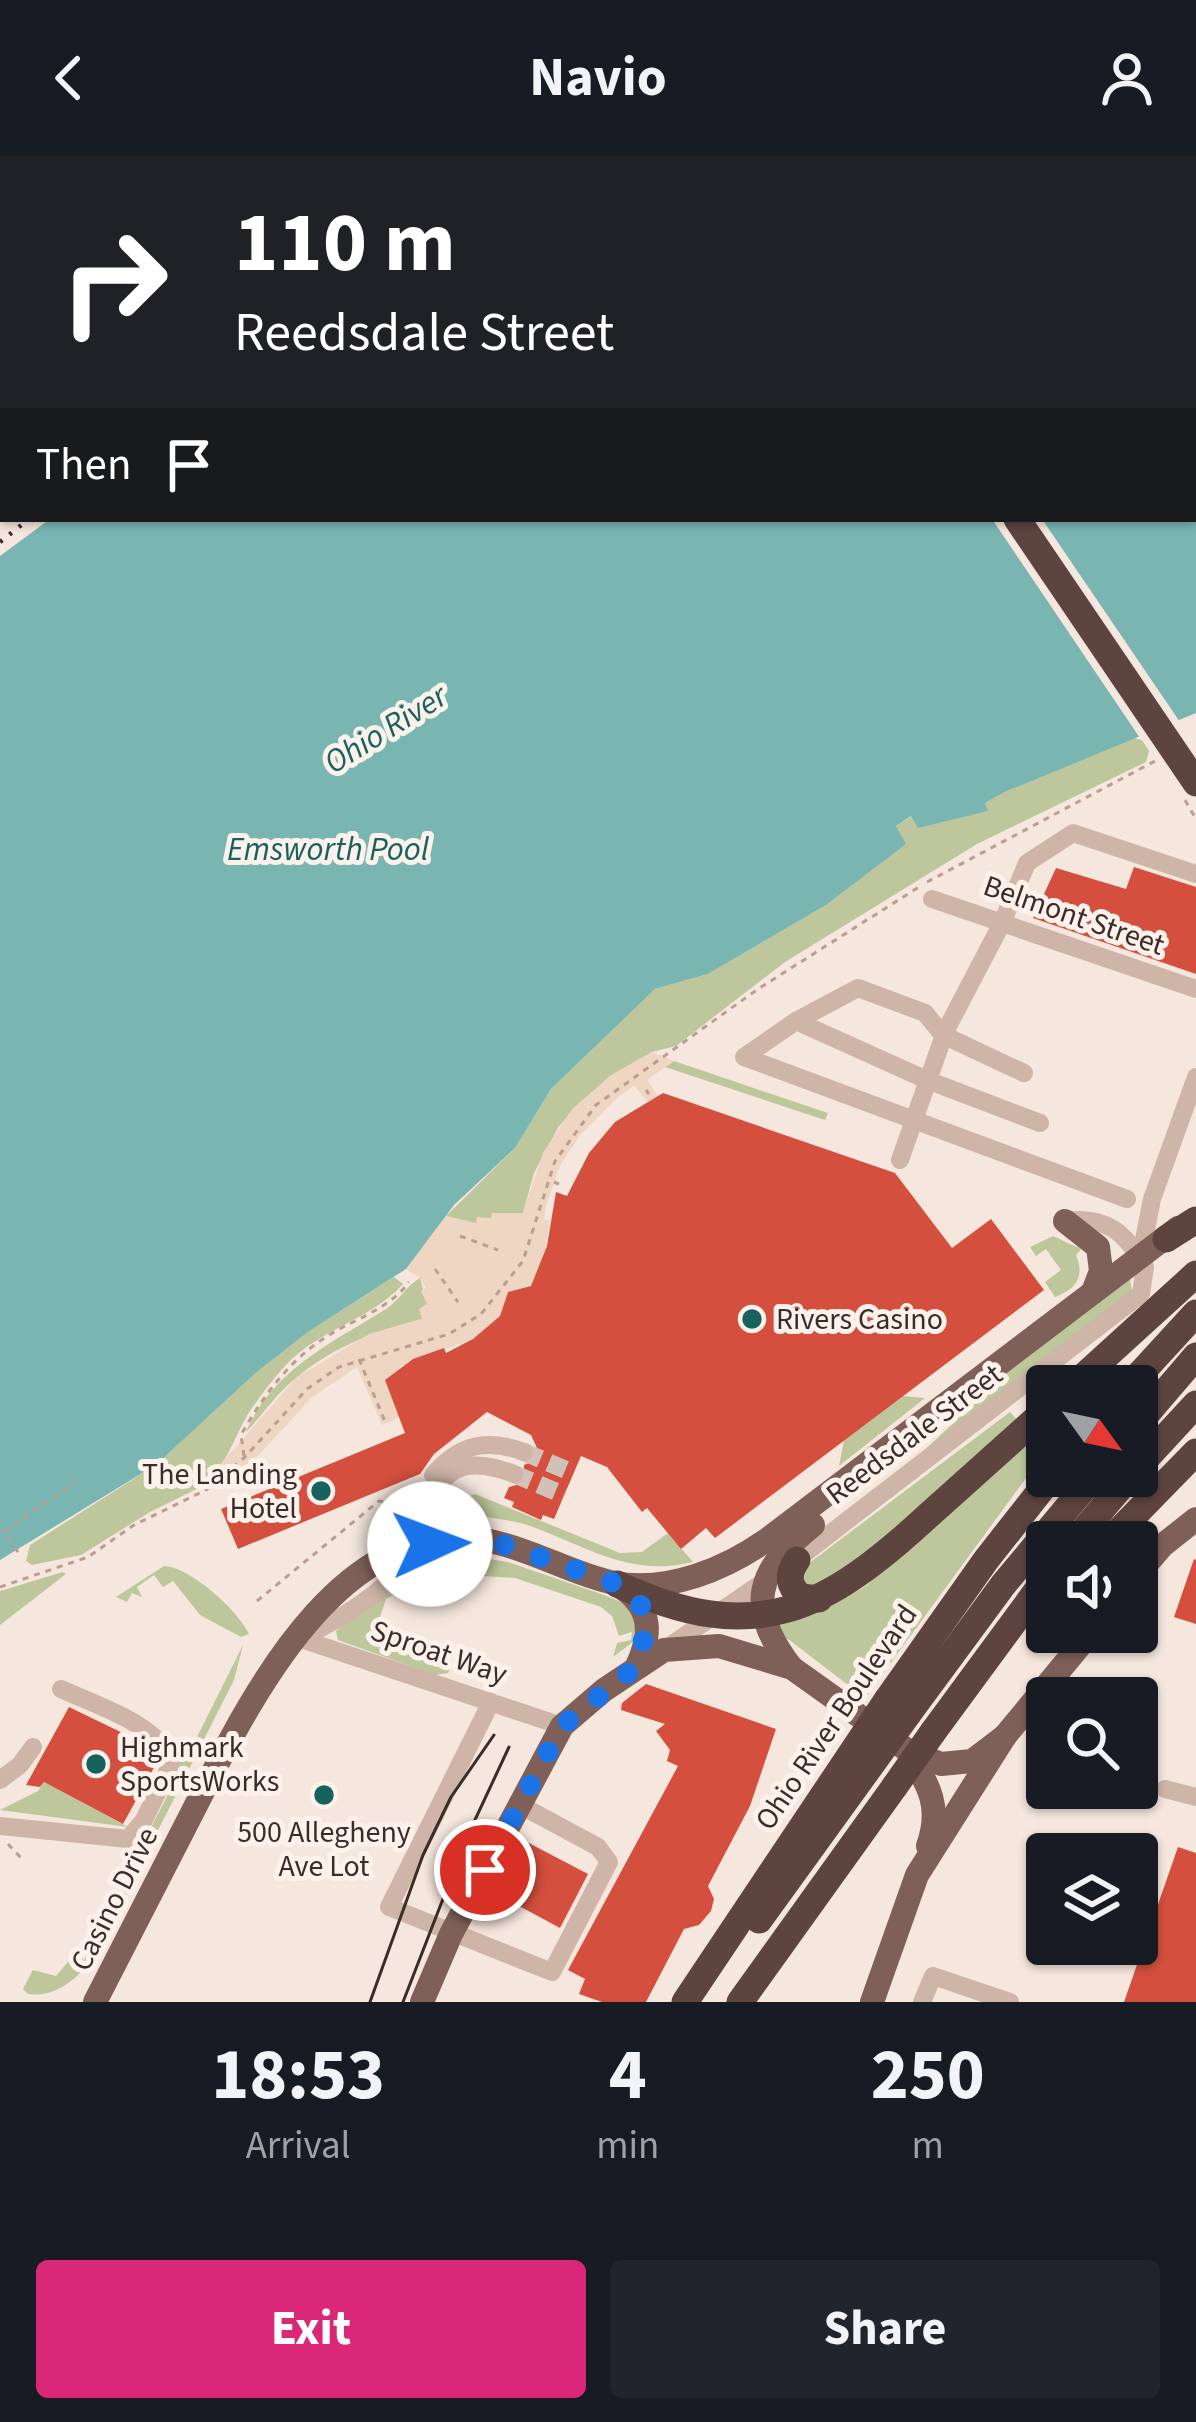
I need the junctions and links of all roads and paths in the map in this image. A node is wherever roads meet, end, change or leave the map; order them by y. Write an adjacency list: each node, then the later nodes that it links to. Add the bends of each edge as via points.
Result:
1 (1019, 522): 2 (highway, bridge)
2 (1196, 783)
3 (1196, 874): 5 (street, via 1072,833 1027,863)
4 (932, 899): 5 (street, Belmont Street)
5 (1002, 922): 6 (street, Belmont Street); 8 (street)
6 (1196, 989)
7 (796, 1021): 8 (street, via 858,988 925,1013); 12 (street); 13 (street, via 744,1057)
8 (943, 1035): 10 (street); 12 (street)
9 (660, 1061): 31 (path, via 596,1105 565,1141 524,1261 481,1314 449,1334)
10 (1024, 1073)
11 (1196, 1077): 22 (street, via 1152,1199)
12 (927, 1080): 13 (street); 14 (street)
13 (912, 1123): 15 (street); 16 (street)
14 (1040, 1123)
15 (900, 1160)
16 (1127, 1199)
17 (1196, 1216): 20 (highway)
18 (1065, 1221): 22 (street, via 1108,1223); 26 (main road, via 1098,1247 1102,1271)
19 (460, 1236): 21 (path)
20 (1166, 1239): 22 (main road)
21 (498, 1250)
22 (1141, 1260): 26 (main road, Reedsdale Street); 57 (street, Reedsdale Street, via 1144,1286 1124,1311)
23 (435, 1269): 27 (path)
24 (1196, 1274): 32 (highway)
25 (409, 1282): 43 (path, via 283,1374 241,1435)
26 (1093, 1292): 38 (main road, Reedsdale Street)
27 (458, 1301)
28 (1196, 1313): 33 (highway)
29 (1196, 1323): 34 (highway)
30 (1196, 1356): 35 (highway)
31 (359, 1359): 37 (path); 43 (path, via 307,1389)
32 (1096, 1365)
33 (1148, 1365)
34 (1150, 1365)
35 (1158, 1400)
36 (1196, 1404): 40 (highway)
37 (386, 1424)
38 (919, 1425): 53 (main road, Reedsdale Street); 58 (main road, via 862,1487 790,1543)
39 (1026, 1427): 61 (highway, via 884,1557)
40 (1158, 1445)
41 (524, 1452): 56 (street, via 489,1442 451,1457 423,1488)
42 (1196, 1452): 52 (highway)
43 (244, 1457): 60 (path, via 206,1490 88,1557)
44 (514, 1474): 56 (street, via 470,1465 445,1477)
45 (75, 1482): 55 (path, via 4,1532)
46 (1036, 1497): 74 (highway, Ohio River Boulevard, via 986,1560)
47 (1076, 1497): 74 (highway)
48 (1112, 1497): 51 (highway)
49 (405, 1506): 62 (path, via 379,1501)
50 (1196, 1519): 54 (main road)
51 (1092, 1521)
52 (1129, 1521)
53 (768, 1539): 59 (main road, Casino Drive, via 697,1577)
54 (1158, 1551)
55 (18, 1552)
56 (402, 1552): 59 (main road, Casino Drive, via 469,1538); 67 (main road, Casino Drive, via 332,1598)
57 (797, 1560): 58 (street, Reedsdale Street); 61 (highway, via 791,1586)
58 (765, 1581): 64 (street, Reedsdale Street); 65 (main road)
59 (617, 1584): 64 (highway); 70 (main road, via 648,1621)
60 (0, 1587)
61 (819, 1599): 65 (highway)
62 (256, 1601)
63 (1026, 1605): 76 (highway)
64 (711, 1615): 65 (highway); 68 (street, Reedsdale Street)
65 (762, 1615): 71 (main road)
66 (1026, 1631): 76 (highway)
67 (296, 1639): 73 (street, Sproat Way); 90 (main road, Casino Drive, via 243,1714)
68 (664, 1650): 70 (main road, Reedsdale Street); 71 (main road, via 731,1648)
69 (1074, 1653): 77 (main road)
70 (637, 1666): 75 (main road, Reedsdale Street)
71 (792, 1668): 79 (main road)
72 (61, 1689): 84 (street, via 126,1720 167,1748 172,1762 128,1838)
73 (491, 1702): 75 (street, Sproat Way); 88 (street, via 389,1907)
74 (897, 1707): 92 (highway, bridge, via 794,1874)
75 (562, 1726): 83 (main road, Reedsdale Street)
76 (933, 1732): 89 (highway, bridge)
77 (1005, 1736): 79 (main road, via 951,1767); 87 (main road)
78 (32, 1747): 80 (street)
79 (907, 1750): 87 (main road, via 936,1810)
80 (0, 1780)
81 (1166, 1789): 82 (street)
82 (1196, 1797)
83 (520, 1805): 88 (main road, Reedsdale Street); 88 (street, via 598,1847 609,1862 552,1972)
84 (0, 1826)
85 (11, 1847): 86 (path)
86 (23, 1860)
87 (917, 1875): 93 (main road)
88 (451, 1934): 91 (main road, Reedsdale Street)
89 (744, 1998)
90 (95, 2002)
91 (422, 2002)
92 (689, 2002)
93 (872, 2002)
94 (922, 2002): 95 (street, via 933,1976)
95 (1010, 2002)

